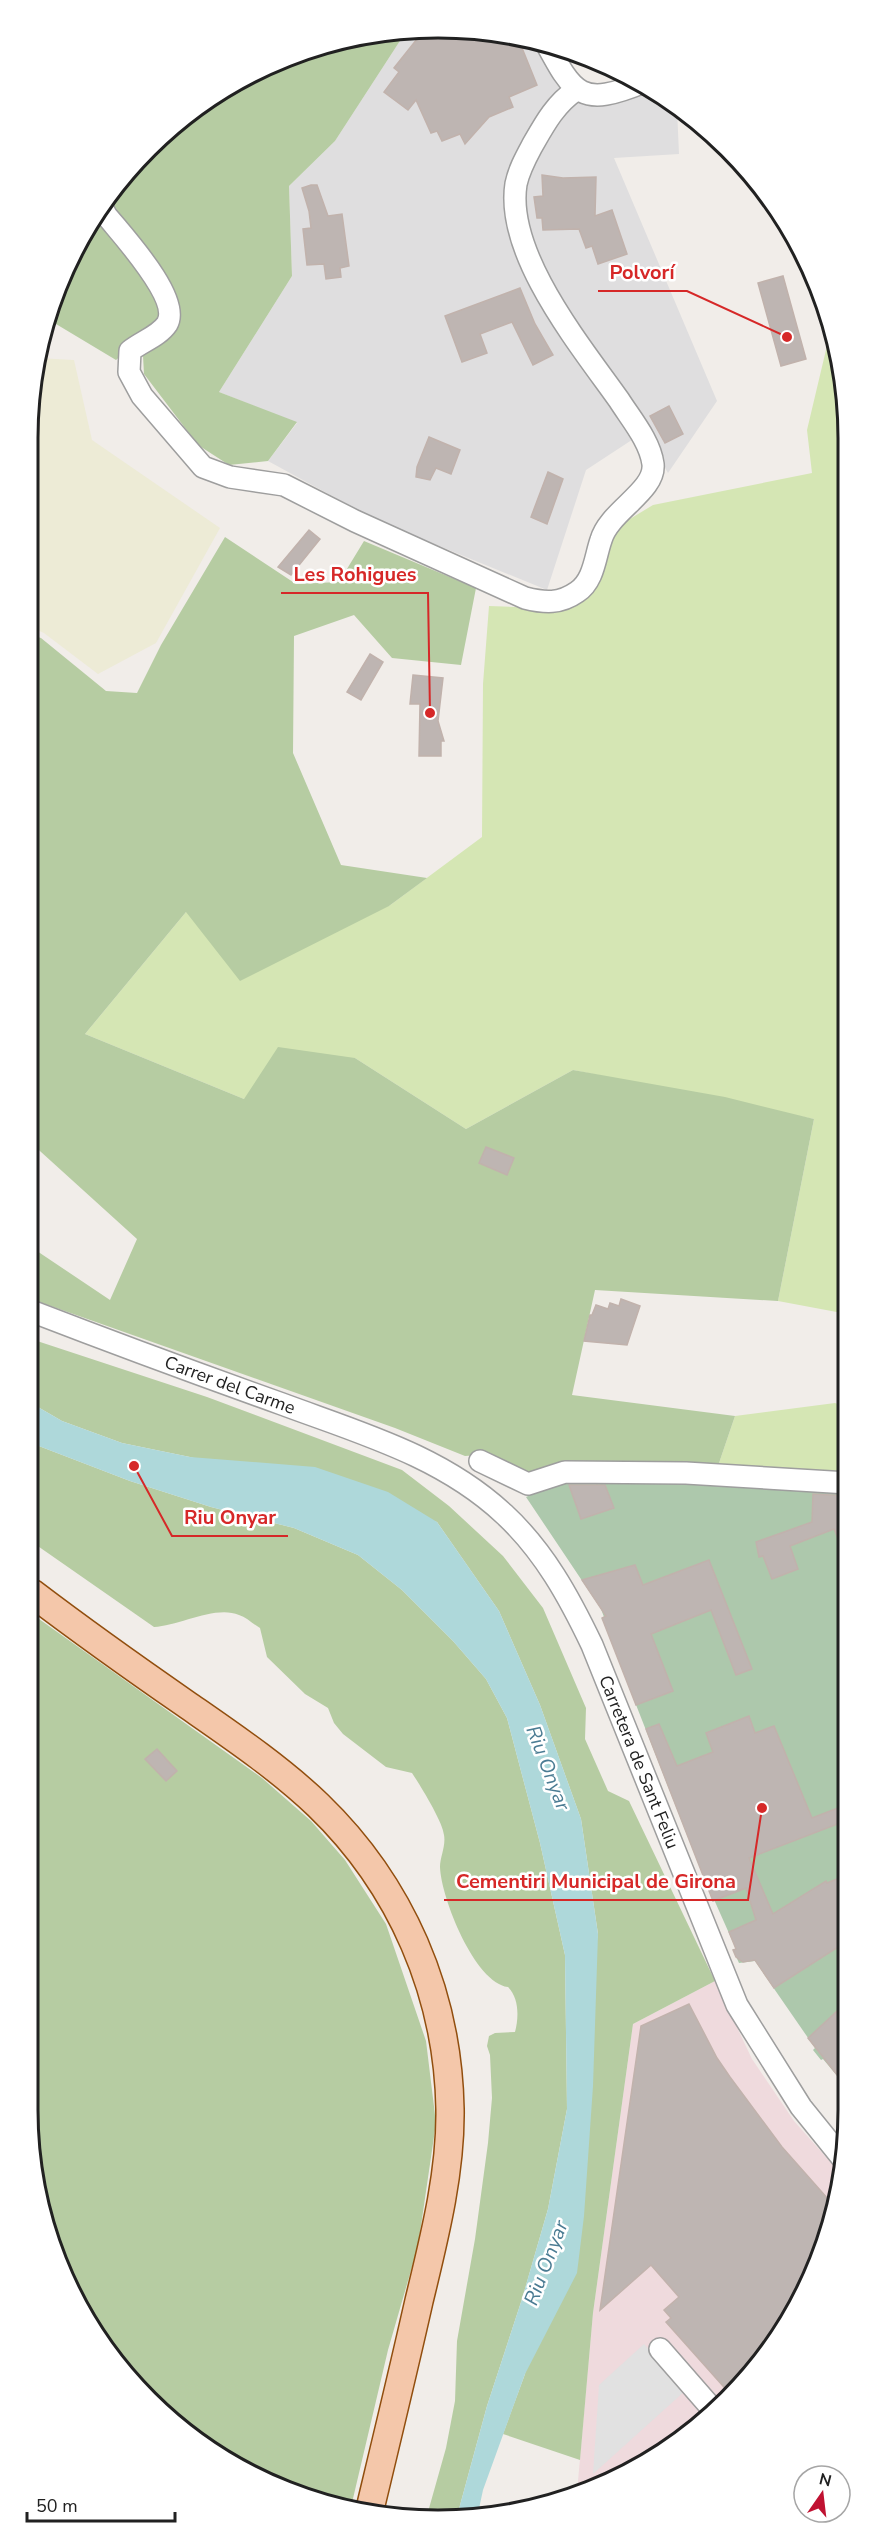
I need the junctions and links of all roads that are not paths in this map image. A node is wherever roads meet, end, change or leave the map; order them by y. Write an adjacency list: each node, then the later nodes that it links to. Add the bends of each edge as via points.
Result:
1 (552, 54): 3 (street, via 566,81)
2 (629, 86): 3 (street, via 596,95)
3 (576, 90): 4 (street, via 554,110 521,166 515,197 521,238 533,268 572,333 638,428 653,464 646,485 606,527 585,584 579,591 552,603 525,598 284,485 230,477 203,467 142,396 129,372 130,351 167,323 171,310 155,278)
4 (106, 214)
5 (38, 1314): 6 (street, Carrer del Carme)
6 (429, 1461): 10 (street, Carretera de Sant Feliu, via 504,1514 531,1542 571,1602 592,1645 737,2005 801,2107)
7 (480, 1461): 8 (street, via 528,1484 565,1472 686,1473)
8 (838, 1482)
9 (38, 1597): 13 (main road, via 252,1750 318,1805 383,1882 406,1922 423,1964 435,2001 447,2072 448,2140 429,2261)
10 (836, 2151)
11 (660, 2349): 12 (street)
12 (709, 2405)
13 (371, 2505)

